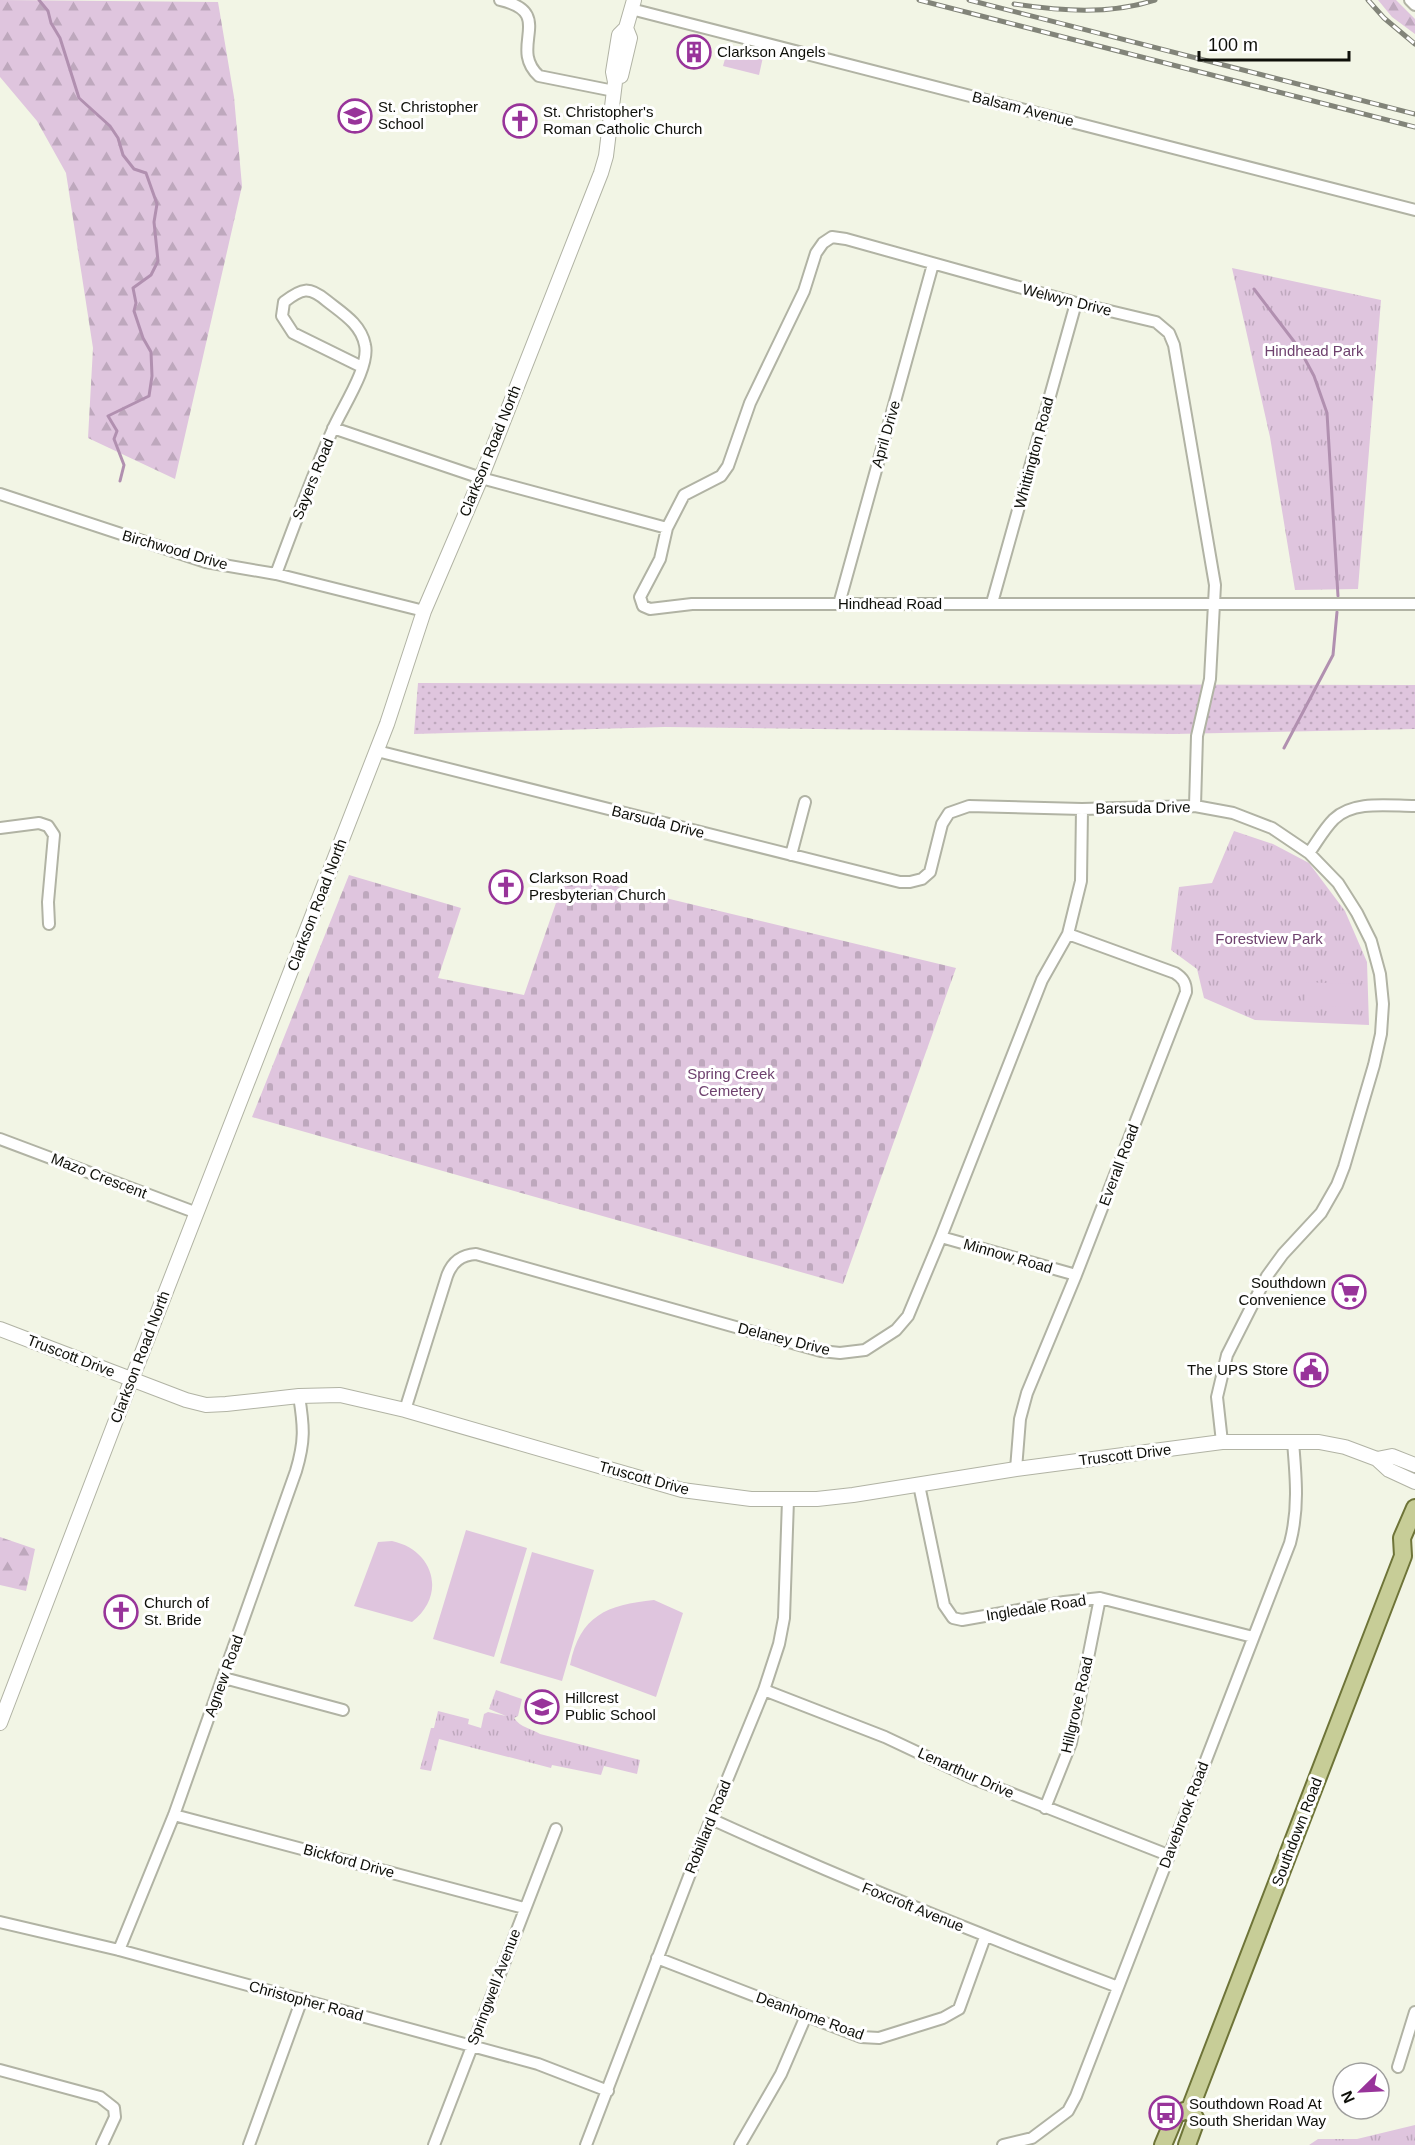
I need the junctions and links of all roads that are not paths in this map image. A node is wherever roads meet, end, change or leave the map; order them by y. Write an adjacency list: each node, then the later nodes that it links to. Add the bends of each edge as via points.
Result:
1 (500, 0): 5 (street, via 525,10 529,18 527,61 539,76)
2 (1410, 0): 4 (street)
3 (632, 4): 5 (street, Clarkson Road North, via 626,28 630,38 621,76); 6 (street, Balsam Avenue)
4 (1415, 5)
5 (614, 86): 11 (street, Clarkson Road North, via 601,173)
6 (1415, 210)
7 (933, 264): 8 (street, Welwyn Drive); 13 (street, Welwyn Drive, via 846,239 832,237 823,243 750,403 728,466 721,476 684,495); 16 (street, April Drive)
8 (1076, 303): 15 (street, Whittington Road); 18 (street, Welwyn Drive, via 1156,322 1169,333 1215,585)
9 (362, 367): 9 (street, via 366,346 357,325 315,291 298,291 284,302 282,316 293,333); 10 (street)
10 (333, 428): 11 (street, Sayers Road); 14 (street, Sayers Road)
11 (481, 478): 13 (street); 19 (street, Clarkson Road North)
12 (0, 494): 14 (street, Birchwood Drive, via 206,562)
13 (667, 528): 16 (street, Hindhead Road, via 660,559 640,597 643,606 650,609 692,604)
14 (276, 574): 19 (street, Birchwood Drive)
15 (992, 603): 16 (street, Hindhead Road); 18 (street, Hindhead Road)
16 (839, 604)
17 (1415, 604): 18 (street, Hindhead Road)
18 (1215, 605): 23 (street, Welwyn Drive, via 1210,679 1197,736)
19 (424, 610): 20 (street, Clarkson Road North)
20 (377, 751): 27 (street, Barsuda Drive); 31 (street, Clarkson Road North)
21 (805, 802): 27 (street)
22 (1415, 806): 26 (street, via 1366,806 1344,812)
23 (1196, 807): 24 (street, Barsuda Drive); 26 (street, Barsuda Drive, via 1233,813 1261,823)
24 (1082, 809): 27 (street, Barsuda Drive, via 969,806 949,813 942,824 930,872 910,882); 29 (street, Delaney Drive, via 1082,881)
25 (0, 828): 28 (street, via 39,823 48,826 54,835)
26 (1309, 853): 38 (street, Barsuda Drive, via 1338,883 1371,942 1380,974 1381,1034 1337,1185 1321,1213 1267,1276 1227,1355 1217,1397)
27 (792, 855)
28 (49, 924)
29 (1068, 934): 32 (street, Delaney Drive, via 1042,980); 33 (street, Everall Road, via 1174,973 1186,984)
30 (0, 1138): 31 (street, Mazo Crescent)
31 (197, 1213): 35 (street, Clarkson Road North)
32 (941, 1237): 33 (street, Minnow Road); 37 (street, Delaney Drive, via 908,1316 896,1330 865,1350 840,1353 467,1254 451,1264)
33 (1076, 1275): 42 (street, Everall Road, via 1027,1393 1020,1419)
34 (0, 1329): 35 (street, Truscott Drive)
35 (132, 1379): 36 (street, Truscott Drive, via 206,1405); 53 (street, Clarkson Road North)
36 (299, 1396): 37 (street, Truscott Drive, via 340,1395); 50 (street, Agnew Road, via 303,1447)
37 (405, 1410): 45 (street, Truscott Drive, via 682,1490)
38 (1222, 1442): 39 (street, Truscott Drive); 42 (street, Truscott Drive)
39 (1293, 1442): 40 (street, Truscott Drive, via 1345,1447); 49 (street, Davebrook Road, via 1295,1525)
40 (1377, 1459): 41 (street, Truscott Drive, via 1392,1456); 43 (street, Truscott Drive, via 1389,1470)
41 (1415, 1465)
42 (1016, 1469): 44 (street, Truscott Drive)
43 (1415, 1482)
44 (919, 1485): 45 (street, Truscott Drive); 48 (street, Ingledale Road, via 944,1605 953,1618 962,1620)
45 (788, 1500): 51 (street, Robillard Road, via 784,1618)
46 (1415, 1508): 47 (main road, Southdown Road, via 1402,1538)
47 (1409, 1553): 72 (main road, Southdown Road)
48 (1100, 1598): 49 (street, Ingledale Road); 54 (street, Hillgrove Road, via 1071,1743)
49 (1253, 1637): 58 (street, Davebrook Road)
50 (224, 1677): 52 (street); 55 (street, Agnew Road)
51 (764, 1690): 54 (street, Lenarthur Drive, via 885,1737); 56 (street, Robillard Road)
52 (343, 1710)
53 (0, 1723)
54 (1045, 1808): 58 (street, Lenarthur Drive)
55 (174, 1815): 59 (street, Bickford Drive); 62 (street, Agnew Road)
56 (711, 1819): 61 (street, Foxcroft Avenue); 63 (street, Robillard Road)
57 (556, 1829): 59 (street, Springwell Avenue)
58 (1168, 1855): 64 (street, Davebrook Road)
59 (524, 1908): 68 (street, Springwell Avenue)
60 (0, 1922): 62 (street, Christopher Road)
61 (985, 1936): 64 (street, Foxcroft Avenue); 67 (street, Deanhome Road, via 958,2008 951,2015 879,2038 861,2037)
62 (119, 1950): 65 (street, Christopher Road)
63 (657, 1958): 67 (street, Deanhome Road); 71 (street, Robillard Road)
64 (1118, 1987): 78 (street, Davebrook Road, via 1068,2111 1032,2138)
65 (302, 2000): 68 (street, Christopher Road); 74 (street)
66 (1415, 2012): 69 (street)
67 (806, 2016): 77 (street, via 782,2074)
68 (472, 2047): 71 (street, Christopher Road, via 538,2064); 75 (street, Springwell Avenue)
69 (1398, 2067)
70 (0, 2070): 73 (street, via 108,2102 115,2117)
71 (608, 2091): 76 (street, Robillard Road)
72 (1190, 2109): 79 (main road, Southdown Road, via 1176,2114); 80 (main road, Southdown Road, via 1196,2120)
73 (102, 2145)
74 (249, 2145)
75 (434, 2145)
76 (586, 2145)
77 (740, 2145)
78 (1003, 2145)
79 (1165, 2145)
80 (1187, 2145)

